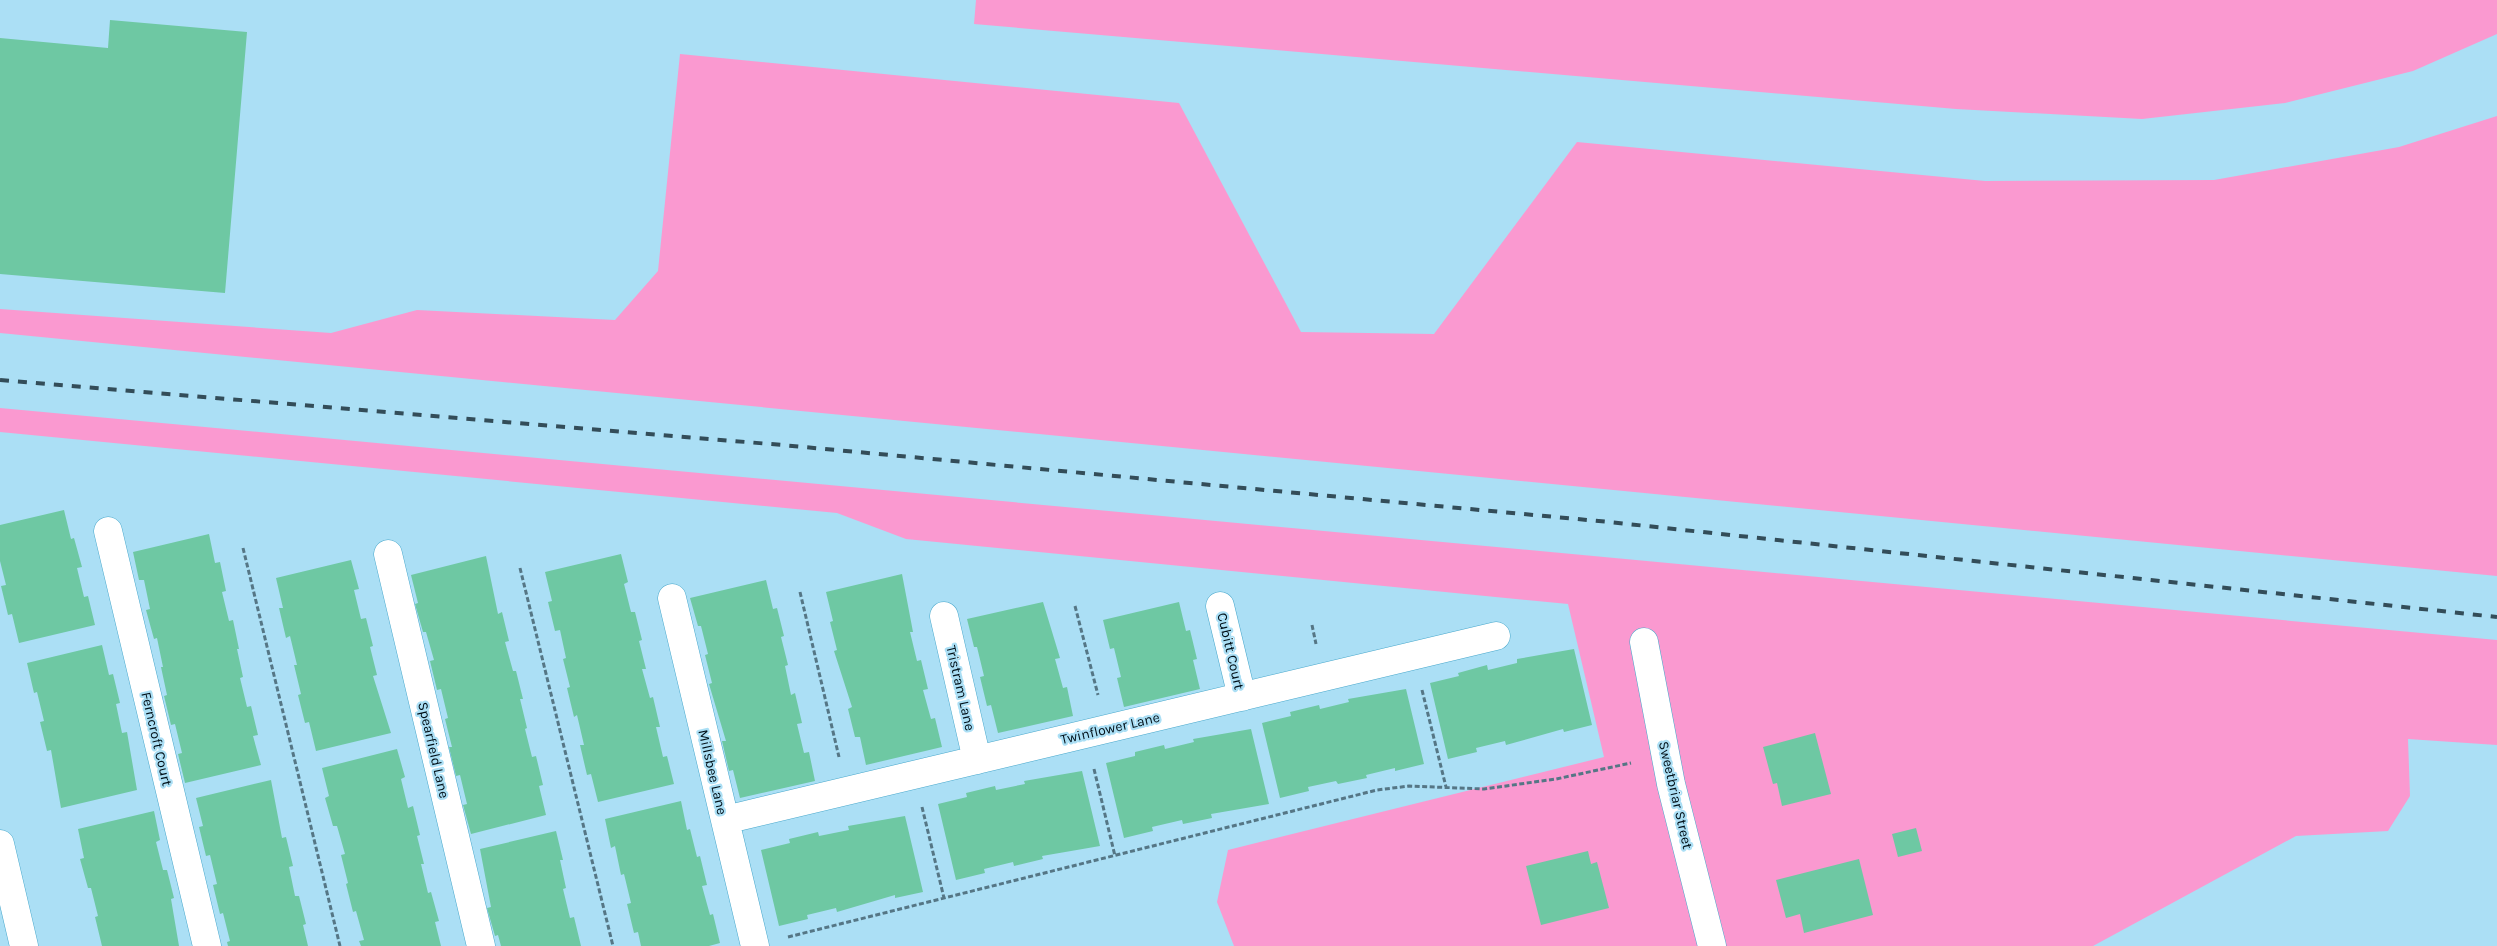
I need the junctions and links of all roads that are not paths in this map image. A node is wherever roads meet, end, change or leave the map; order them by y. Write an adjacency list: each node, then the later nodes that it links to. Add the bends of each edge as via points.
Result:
1 (108, 531): 14 (street, Ferncroft Court)
2 (388, 554): 15 (street, Spearfield Lane)
3 (672, 598): 10 (street, Millsbee Lane)
4 (1220, 606): 8 (street, Cubitt Court)
5 (944, 616): 9 (street, Tristram Lane)
6 (1496, 636): 8 (street, Twinflower Lane)
7 (1644, 642): 16 (street, Sweetbriar Street, via 1666,755)
8 (1242, 697): 9 (street, Twinflower Lane)
9 (978, 760): 10 (street, Twinflower Lane)
10 (725, 820): 12 (street, Millsbee Lane)
11 (0, 844): 13 (street)
12 (767, 942)
13 (24, 946)
14 (207, 946)
15 (481, 946)
16 (1712, 946)

